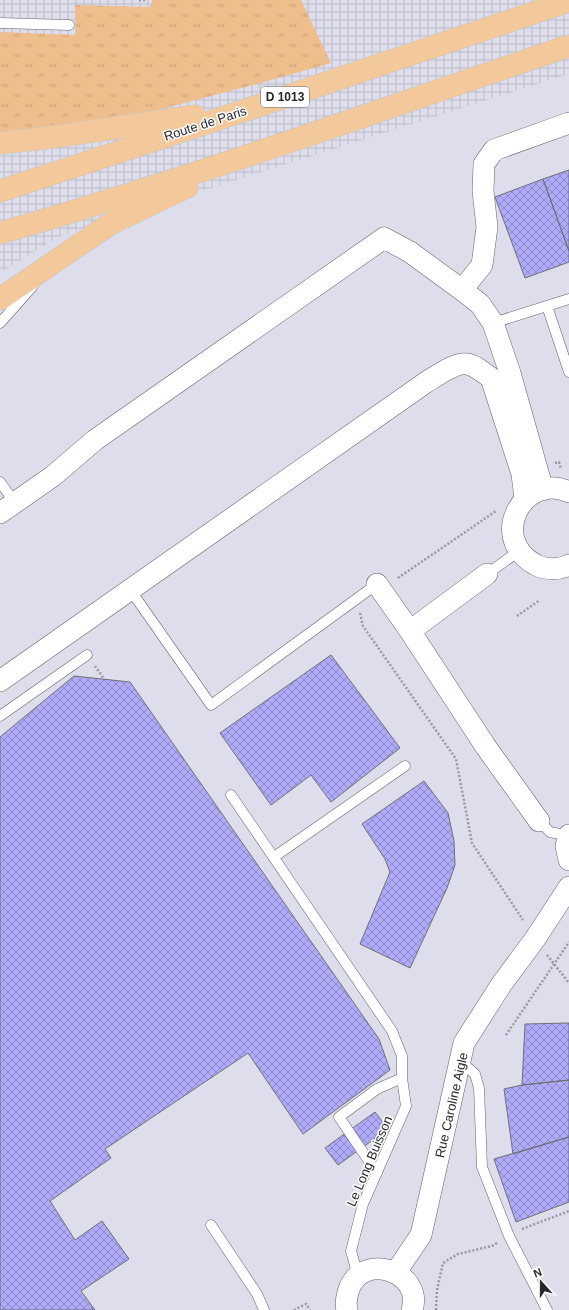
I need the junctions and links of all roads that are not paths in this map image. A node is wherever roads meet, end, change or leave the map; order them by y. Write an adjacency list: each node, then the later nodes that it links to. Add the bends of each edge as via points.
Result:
1 (569, 1): 5 (main road, Route de Paris / D 1013)
2 (0, 23): 3 (lane)
3 (69, 25)
4 (569, 46): 8 (main road)
5 (255, 107): 7 (main road); 9 (main road, Route de Paris / D 1013)
6 (569, 123): 12 (street, via 494,150 484,164 487,226 482,265)
7 (0, 143)
8 (278, 145): 10 (main road, via 79,210); 11 (main road, via 110,224)
9 (0, 191)
10 (0, 232)
11 (52, 264): 13 (main road); 17 (lane)
12 (462, 290): 16 (street, via 480,304); 22 (street, via 410,252 384,238 95,440)
13 (0, 299)
14 (569, 299): 15 (lane)
15 (547, 306): 16 (lane); 18 (lane)
16 (493, 322): 21 (street, via 537,469)
17 (0, 323)
18 (569, 372)
19 (0, 482): 22 (lane)
20 (567, 483): 21 (street)
21 (534, 494): 23 (street, via 516,513 513,526); 27 (street, via 522,474 492,378 467,364 456,365 419,387)
22 (8, 508)
23 (519, 551): 24 (street, via 540,567); 25 (lane)
24 (568, 569)
25 (487, 574): 28 (street)
26 (379, 587): 27 (lane, via 211,705); 28 (street)
27 (131, 589): 30 (street)
28 (410, 631): 34 (street, via 486,747)
29 (87, 655): 31 (lane)
30 (0, 681)
31 (0, 716)
32 (405, 766): 36 (lane)
33 (231, 796): 36 (lane, Le Long Buisson)
34 (539, 821): 35 (lane, via 550,832)
35 (569, 836): 37 (street, via 566,846)
36 (274, 857): 40 (lane, Le Long Buisson, via 392,1031 402,1056)
37 (569, 860)
38 (569, 887): 39 (street, Rue Caroline Aigle, via 464,1043)
39 (460, 1061): 43 (street, Rue Caroline Aigle, via 421,1235); 48 (lane, via 475,1074 479,1088 482,1167 509,1236)
40 (402, 1078): 41 (lane, Le Long Buisson, via 406,1106); 41 (lane, via 377,1089 339,1117)
41 (377, 1173): 44 (lane, Le Long Buisson, via 363,1204 351,1251)
42 (211, 1225): 45 (lane, via 257,1294)
43 (396, 1272): 44 (street, via 380,1268 368,1270); 47 (street, via 409,1284 413,1295)
44 (358, 1276): 46 (street, via 347,1296)
45 (264, 1310)
46 (347, 1310)
47 (412, 1310)
48 (547, 1310)

